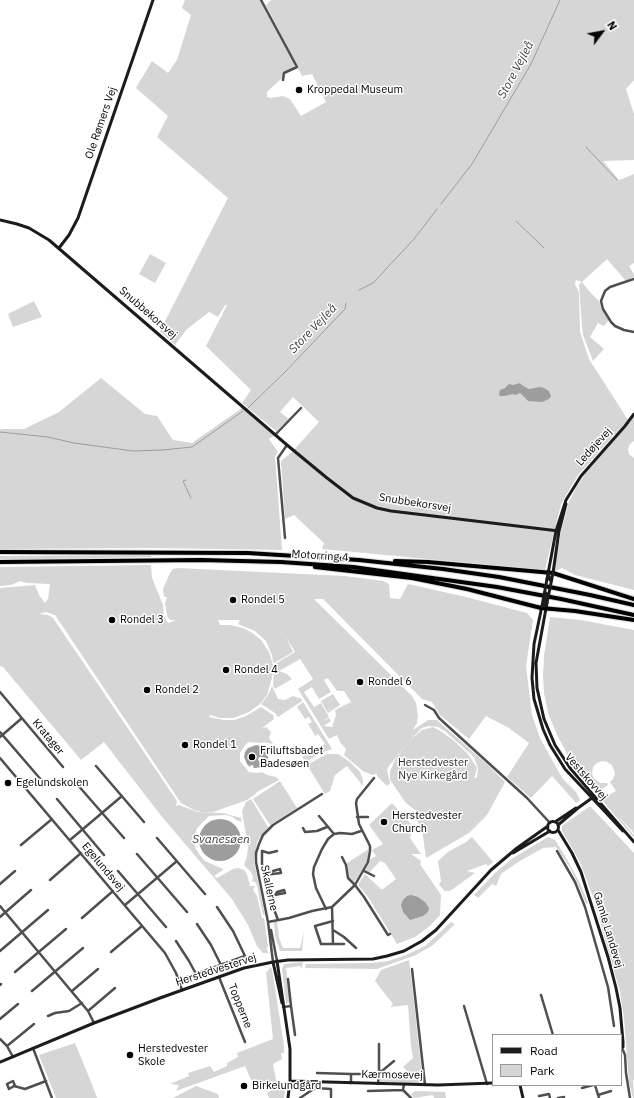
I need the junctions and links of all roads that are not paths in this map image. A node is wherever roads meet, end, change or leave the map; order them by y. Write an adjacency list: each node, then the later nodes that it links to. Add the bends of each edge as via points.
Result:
1 (153, 0): 5 (street, Ole Rømers Vej, via 78,218)
2 (261, 0): 3 (street, via 297,67 284,73)
3 (284, 80)
4 (0, 220): 5 (street, Snubbekorsvej, via 29,228)
5 (59, 248): 10 (street, Snubbekorsvej)
6 (634, 279): 7 (street, via 610,287 602,296 601,304 611,322 624,330)
7 (634, 332)
8 (301, 408): 10 (street)
9 (634, 414): 12 (street, Ledøjevej, via 585,471 569,494)
10 (276, 435): 11 (street, Snubbekorsvej)
11 (287, 445): 12 (street, Snubbekorsvej, via 342,491 377,508); 13 (street, via 278,458)
12 (558, 531): 18 (street, Ledøjevej)
13 (285, 538)
14 (0, 552): 15 (highway, Motorring 4, via 232,553)
15 (359, 560): 18 (highway, via 428,562); 20 (highway, Motorring 4, via 499,577)
16 (0, 562): 17 (highway, Motorring 4, via 170,560)
17 (290, 563): 21 (highway, via 412,578); 22 (highway, Motorring 4, via 353,567 462,581 528,592)
18 (550, 573): 19 (highway); 21 (street, Vestskovvej, bridge); 21 (street, Vestskovvej, bridge, via 549,594)
19 (634, 599)
20 (634, 605)
21 (544, 606): 23 (highway); 36 (street, Vestskovvej, via 536,663 540,704 555,745 570,768); 37 (street, Vestskovvej, via 532,662 537,713 542,729 557,757)
22 (634, 615)
23 (634, 620)
24 (0, 692): 26 (street, Kratager)
25 (425, 705): 47 (street, via 434,710 439,718 527,798)
26 (22, 718): 27 (street, Kratager); 30 (street, Kratager)
27 (1, 734): 32 (street, Kratager)
28 (0, 760): 44 (street, Egelundsvej)
29 (96, 766): 35 (street)
30 (63, 767)
31 (374, 778): 42 (street, via 368,782 357,799)
32 (43, 782)
33 (76, 782): 40 (street)
34 (322, 794): 99 (street, Skallerne, via 273,825 263,835 259,844 256,862)
35 (122, 796): 40 (street); 45 (street)
36 (595, 796): 37 (street); 37 (street, Vestskovvej, via 634,842)
37 (592, 798): 39 (street)
38 (57, 799): 52 (street)
39 (578, 808): 46 (street); 48 (street)
40 (102, 812): 52 (street); 57 (street)
41 (319, 816): 50 (street)
42 (358, 817): 43 (street); 53 (street)
43 (368, 817)
44 (52, 819): 59 (street, Egelundsvej); 60 (street)
45 (144, 822)
46 (555, 822): 47 (street); 48 (street)
47 (550, 823): 49 (street)
48 (558, 825): 55 (street)
49 (548, 826): 54 (street); 66 (street, Herstedvestervej)
50 (327, 827): 51 (street, via 306,832); 56 (street)
51 (303, 828)
52 (82, 829): 59 (street); 65 (street)
53 (361, 831): 56 (street); 71 (street, via 370,846)
54 (550, 831): 55 (street); 66 (street, Herstedvestervej)
55 (556, 831): 86 (street, Gamle Landevej, via 577,862)
56 (334, 834): 91 (street, via 322,849 313,874 316,888)
57 (124, 838)
58 (157, 838): 68 (street)
59 (70, 840): 63 (street, Egelundsvej)
60 (21, 845)
61 (276, 851): 73 (street, via 262,851)
62 (557, 851): 89 (street, via 575,882)
63 (81, 853): 76 (street); 80 (street, Egelundsvej)
64 (137, 854): 75 (street)
65 (104, 855)
66 (508, 856): 115 (street, Herstedvestervej, via 474,887 436,930 404,951 373,959)
67 (342, 857): 78 (street, via 348,878)
68 (177, 861): 75 (street); 82 (street)
69 (15, 871): 77 (street)
70 (118, 871): 81 (street)
71 (364, 871): 74 (street); 78 (street)
72 (271, 873): 73 (street)
73 (264, 875): 84 (street)
74 (374, 876)
75 (157, 878): 81 (street); 93 (street)
76 (50, 880)
77 (0, 884)
78 (355, 885): 90 (street); 106 (street, via 388,935)
79 (31, 890): 94 (street)
80 (113, 892): 85 (street, Egelundsvej); 96 (street)
81 (138, 894): 85 (street); 102 (street)
82 (205, 894)
83 (276, 894): 84 (street)
84 (269, 896): 97 (street)
85 (125, 905): 101 (street, Egelundsvej)
86 (591, 905): 89 (street); 147 (street, Gamle Landevej, via 616,988 622,1026)
87 (0, 906): 94 (street)
88 (217, 907): 116 (street, via 234,931 246,956)
89 (585, 907): 140 (street, via 608,987)
90 (332, 908): 91 (street); 98 (street)
91 (326, 909): 97 (street)
92 (48, 910): 105 (street)
93 (187, 912)
94 (5, 913): 95 (street); 105 (street)
95 (0, 917)
96 (82, 918)
97 (278, 920): 99 (street)
98 (332, 921): 104 (street); 108 (street, via 315,926 321,944)
99 (268, 922): 115 (street, Skallerne, via 273,936)
100 (197, 924): 116 (street)
101 (142, 926): 114 (street); 124 (street, Egelundsvej, via 165,953)
102 (166, 927)
103 (66, 929): 113 (street)
104 (333, 931): 108 (street); 111 (street)
105 (22, 932): 112 (street); 113 (street)
106 (390, 934)
107 (176, 941): 121 (street)
108 (333, 944): 109 (street)
109 (344, 944)
110 (83, 948): 120 (street)
111 (356, 948)
112 (0, 951)
113 (39, 952): 119 (street); 120 (street)
114 (111, 952)
115 (275, 962): 122 (street, Herstedvestervej, via 244,968); 134 (street)
116 (221, 965): 121 (street)
117 (98, 969): 127 (street)
118 (412, 969): 166 (street)
119 (15, 972)
120 (55, 972): 127 (street); 128 (street)
121 (196, 974): 124 (street)
122 (219, 977): 126 (street, Herstedvestervej); 144 (street, Topperne)
123 (288, 979): 132 (street)
124 (179, 980): 126 (street, Egelundsvej)
125 (115, 988): 135 (street)
126 (182, 990): 138 (street, Herstedvestervej)
127 (72, 991): 130 (street)
128 (32, 992)
129 (541, 995): 141 (street)
130 (82, 1003): 135 (street); 136 (street, via 69,1011)
131 (18, 1004): 137 (street)
132 (291, 1006): 134 (street); 142 (street)
133 (464, 1006): 165 (street)
134 (284, 1007): 159 (street, via 290,1048)
135 (88, 1011): 138 (street)
136 (48, 1016)
137 (0, 1019)
138 (94, 1023): 148 (street, Herstedvestervej)
139 (34, 1024): 146 (street)
140 (614, 1026)
141 (553, 1034)
142 (295, 1035)
143 (0, 1039): 146 (street)
144 (245, 1042)
145 (379, 1044): 154 (street)
146 (7, 1046): 150 (street)
147 (622, 1046)
148 (33, 1048): 150 (street, Herstedvestervej); 158 (street)
149 (622, 1050): 187 (street, Gamle Landevej, via 625,1055)
150 (12, 1057): 152 (street, Herstedvestervej)
151 (394, 1061): 154 (street)
152 (0, 1062)
153 (317, 1073): 155 (street)
154 (379, 1073): 157 (street); 163 (street)
155 (351, 1074): 156 (street); 161 (street)
156 (360, 1074)
157 (401, 1075)
158 (46, 1081): 167 (street, via 25,1089); 180 (street)
159 (290, 1081): 160 (street, Kærmosevej); 181 (street)
160 (316, 1082): 161 (street, Kærmosevej); 172 (street)
161 (351, 1083): 163 (street, Kærmosevej)
162 (492, 1083): 165 (street, Kærmosevej)
163 (378, 1084): 164 (street, Kærmosevej)
164 (404, 1084): 166 (street, Kærmosevej); 174 (street)
165 (487, 1084): 166 (street, Kærmosevej)
166 (425, 1085)
167 (14, 1086)
168 (520, 1086): 184 (street)
169 (590, 1086): 171 (street)
170 (594, 1086): 178 (street)
171 (582, 1088)
172 (314, 1089): 179 (street, via 331,1089); 182 (street)
173 (368, 1090): 174 (street)
174 (403, 1090): 183 (street)
175 (611, 1091): 178 (street)
176 (539, 1096): 185 (street, via 549,1094)
177 (564, 1096): 186 (street)
178 (598, 1096)
179 (331, 1097)
180 (52, 1098)
181 (288, 1098)
182 (300, 1098)
183 (411, 1098)
184 (523, 1098)
185 (550, 1098)
186 (558, 1098)
187 (630, 1098)

